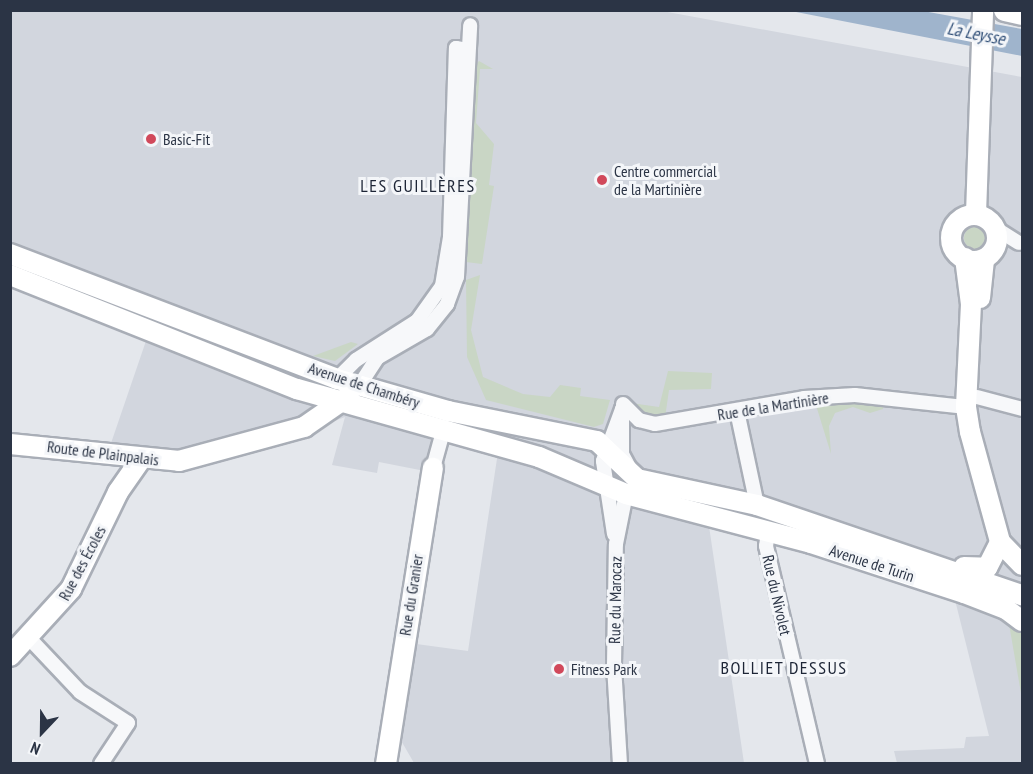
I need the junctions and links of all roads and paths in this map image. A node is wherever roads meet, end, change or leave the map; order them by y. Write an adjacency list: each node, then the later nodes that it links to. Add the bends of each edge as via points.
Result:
1 (983, 15): 4 (main road)
2 (470, 25): 3 (street)
3 (468, 50): 6 (street, via 456,48); 10 (street)
4 (976, 214): 5 (main road); 9 (main road, via 963,217 952,233 954,248)
5 (996, 236): 7 (street); 9 (main road)
6 (450, 237): 10 (street); 12 (street, via 447,270 431,305)
7 (1021, 243)
8 (10, 254): 12 (main road, Avenue de Chambéry)
9 (974, 258): 14 (main road)
10 (458, 269): 13 (street, via 441,313 427,329 377,358)
11 (10, 275): 12 (main road, Avenue de Chambéry)
12 (330, 386): 13 (main road, Avenue de Chambéry); 19 (main road, Route de Plainpalais, via 303,417)
13 (351, 394): 18 (main road, Avenue de Chambéry); 19 (main road, Route de Plainpalais, via 304,427); 23 (main road, Avenue de Chambéry)
14 (970, 396): 16 (street, Rue de la Martinière); 17 (street, Rue de la Martinière, via 804,398); 27 (main road, via 974,438)
15 (623, 404): 17 (street, Rue de la Martinière, via 639,420 655,424)
16 (1023, 409)
17 (737, 411): 24 (street)
18 (444, 428): 22 (street, Rue du Granier); 23 (main road, Avenue de Chambéry)
19 (266, 439): 21 (main road, Route de Plainpalais, via 188,459)
20 (10, 444): 21 (main road, Route de Plainpalais)
21 (140, 460): 33 (main road, Rue des Écoles, via 118,492 71,589)
22 (433, 468): 36 (main road, Rue du Granier)
23 (615, 471): 25 (main road, Avenue de Chambéry); 28 (street, Rue du Marocaz); 28 (street, Rue du Marocaz)
24 (757, 505): 25 (main road, Avenue de Turin); 29 (main road, Avenue de Turin)
25 (717, 508): 26 (main road, Avenue de Turin)
26 (768, 532): 32 (main road, Avenue de Turin, via 964,593 1006,609); 38 (street, Rue du Nivolet, via 766,546)
27 (1000, 542): 29 (main road, via 992,563 980,570); 30 (main road)
28 (616, 544): 37 (street, Rue du Marocaz, via 614,665)
29 (906, 558): 31 (main road, Avenue de Turin)
30 (1023, 565)
31 (1023, 595)
32 (1023, 621)
33 (29, 638): 34 (main road, Rue des Écoles); 35 (street, via 80,692 128,723)
34 (10, 656)
35 (101, 764)
36 (386, 764)
37 (620, 764)
38 (817, 764)

